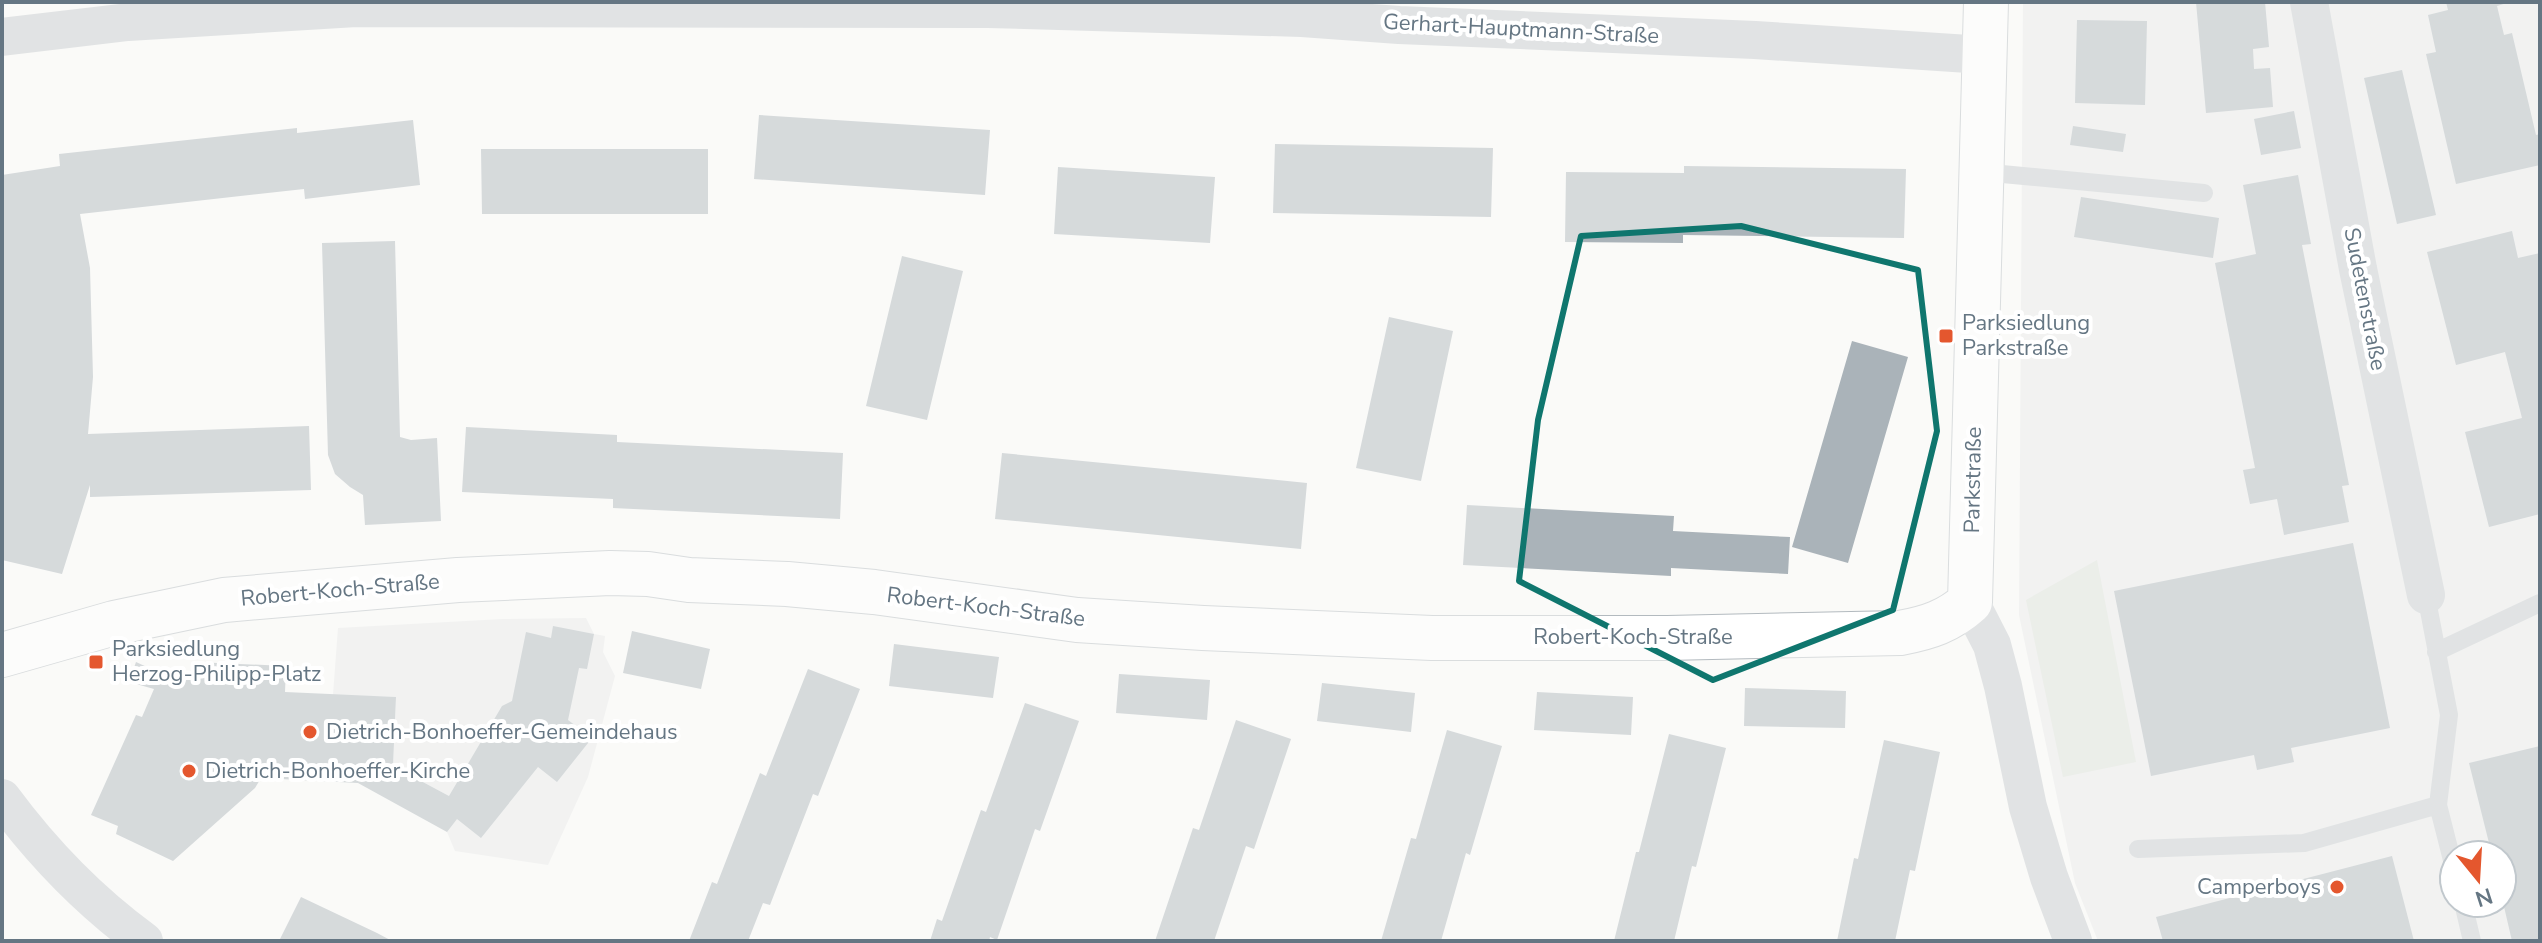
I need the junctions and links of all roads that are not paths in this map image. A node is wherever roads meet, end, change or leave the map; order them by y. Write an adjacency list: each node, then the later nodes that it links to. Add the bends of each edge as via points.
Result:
1 (1986, 2): 4 (street, Parkstraße)
2 (2309, 2): 7 (street, Sudetenstraße)
3 (2, 37): 4 (street, Gerhart-Hauptmann-Straße, via 128,22 356,8 988,9 1302,18)
4 (1984, 55): 5 (street, Parkstraße)
5 (1981, 172): 6 (lane); 8 (street, Parkstraße)
6 (2204, 193)
7 (2426, 595): 10 (lane)
8 (1970, 602): 11 (street, Robert-Koch-Straße, via 1943,622 1900,633 1432,638 1077,620 787,584 572,574 224,600 114,623); 18 (street, Parkstraße, via 1992,645 2028,807)
9 (2540, 603): 10 (lane)
10 (2436, 652): 13 (lane, via 2449,715)
11 (2, 655)
12 (2, 798): 17 (street, via 62,870)
13 (2438, 805): 14 (lane); 15 (lane, via 2304,843)
14 (2447, 839)
15 (2138, 849)
16 (2467, 919): 19 (lane)
17 (144, 941)
18 (2073, 941)
19 (2472, 941)

